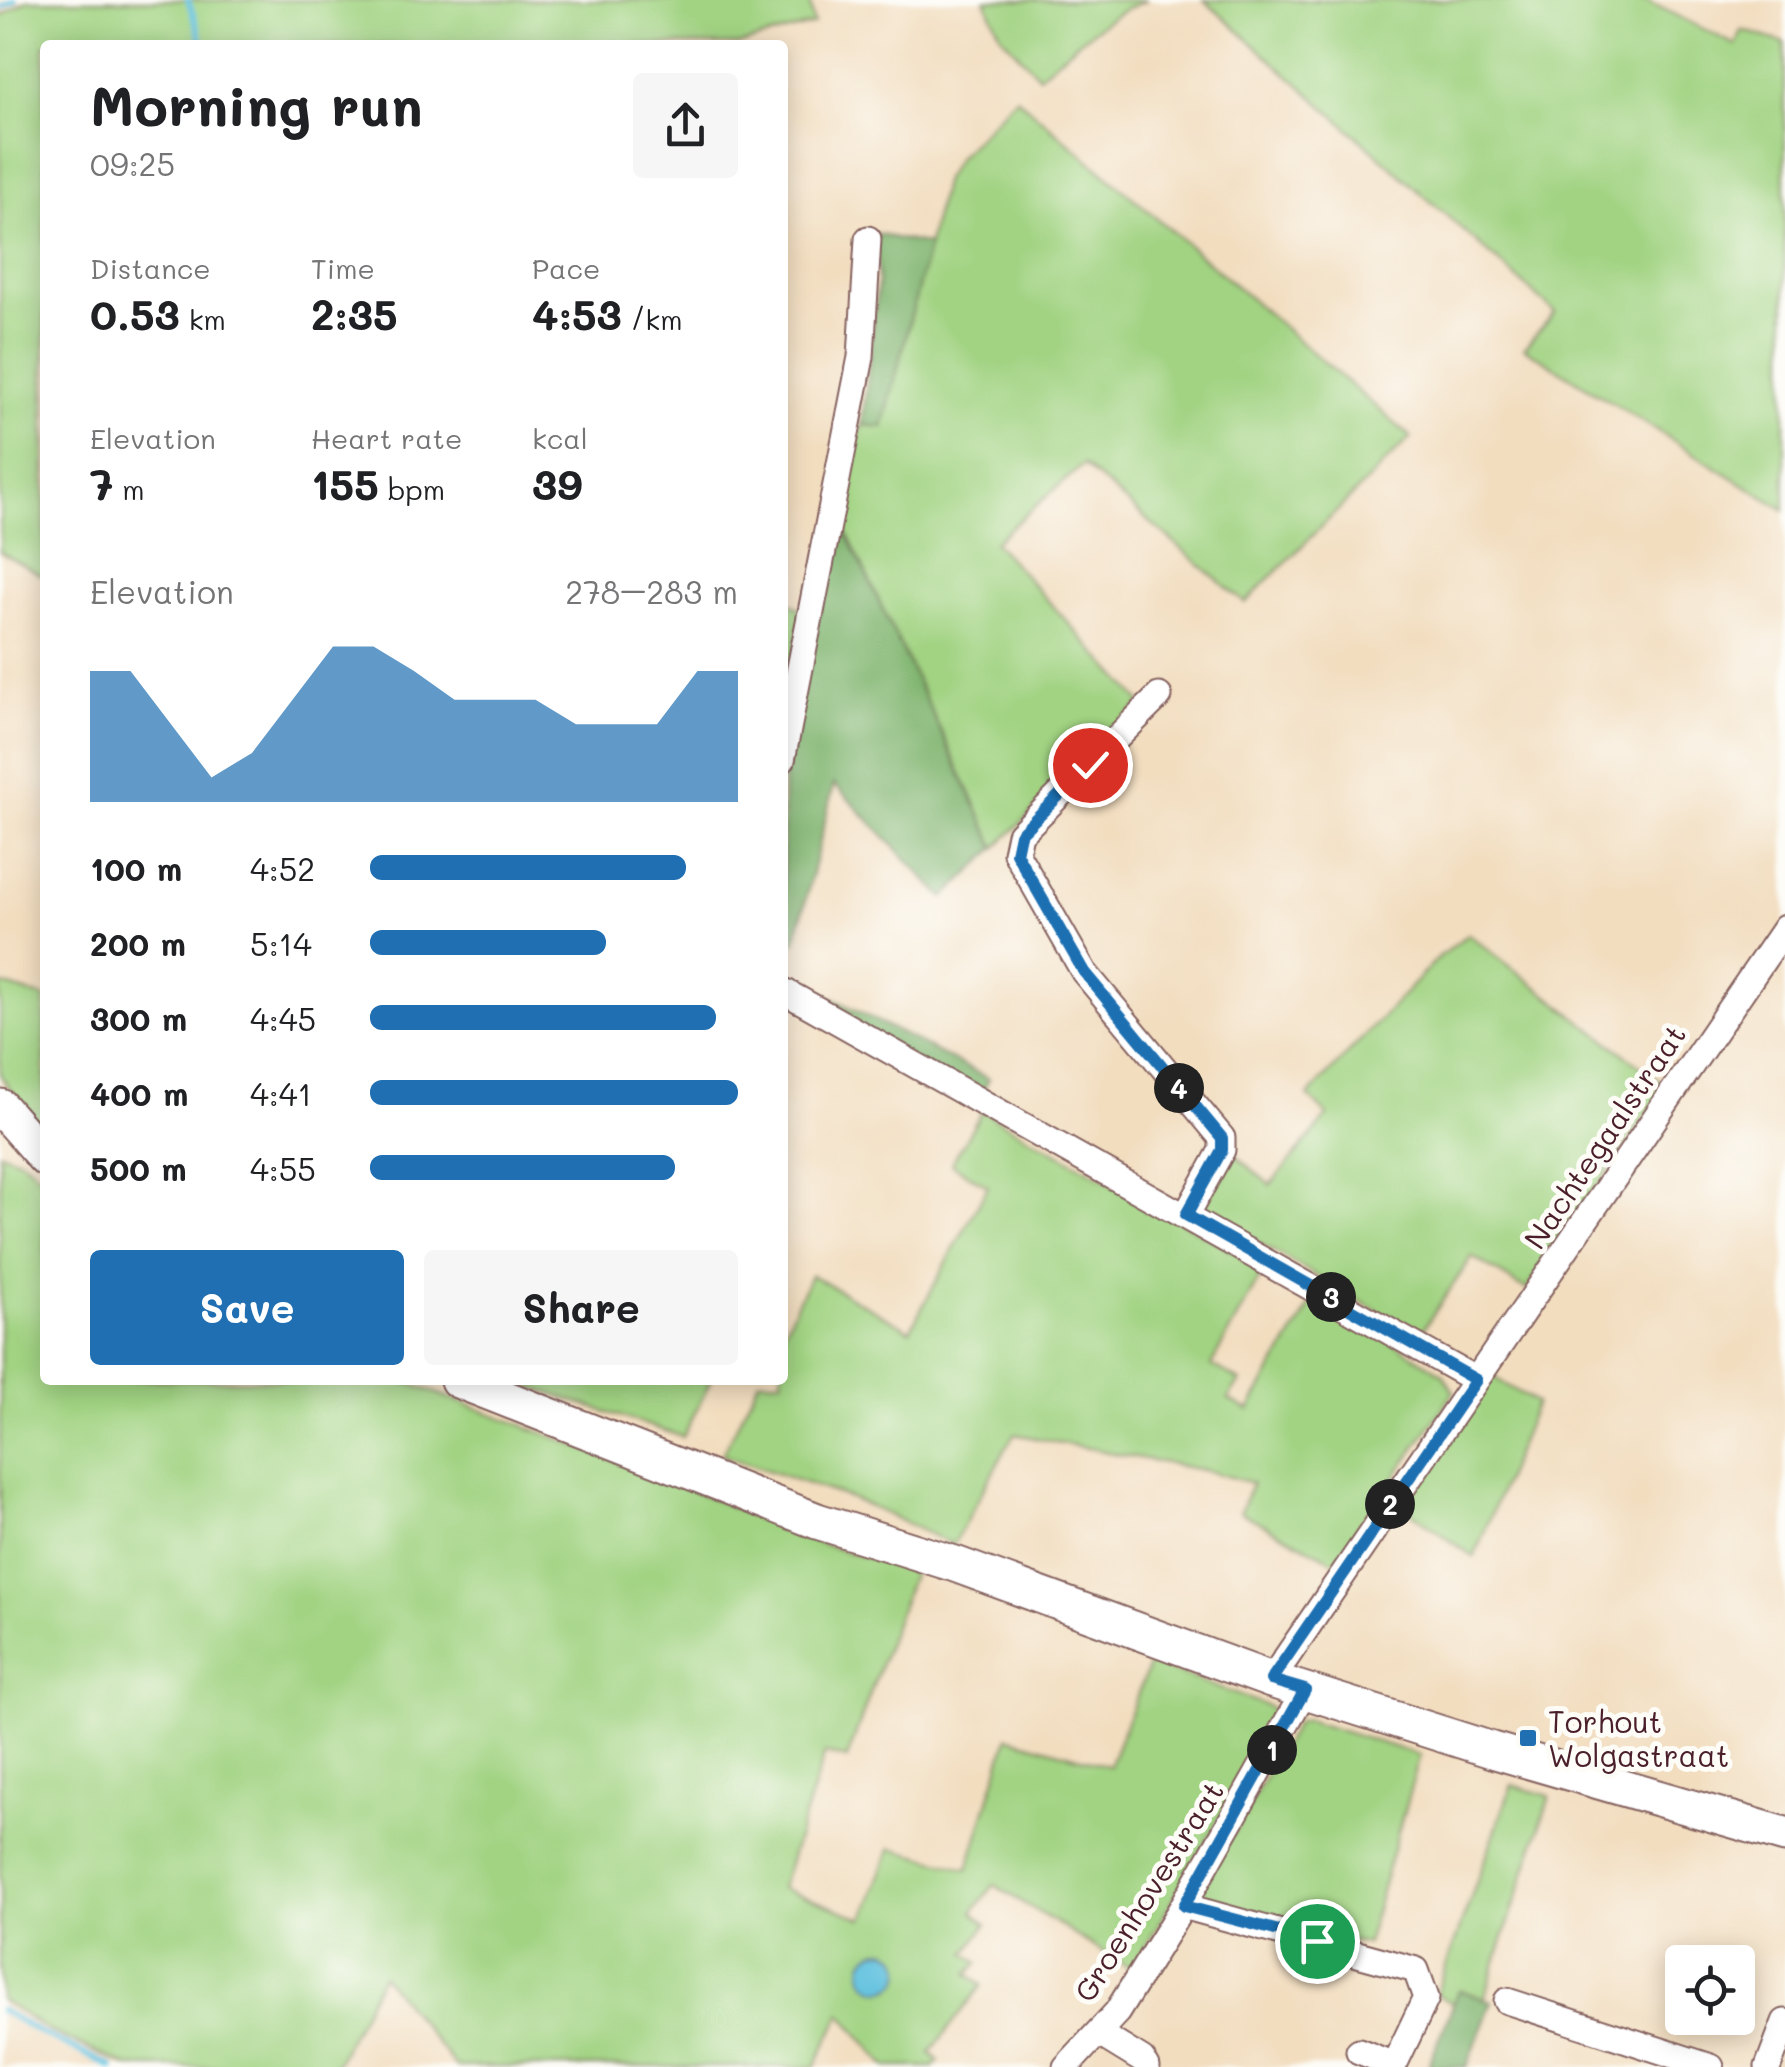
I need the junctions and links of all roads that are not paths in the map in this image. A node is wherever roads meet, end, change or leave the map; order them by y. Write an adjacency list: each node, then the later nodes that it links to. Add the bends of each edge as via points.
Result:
1 (868, 239): 3 (street, via 861,356)
2 (1160, 696): 8 (street, via 1020,834 1016,853 1084,972 1222,1138 1222,1150)
3 (788, 729)
4 (1785, 928): 9 (street, Nachtegaalstraat)
5 (788, 993): 8 (street)
6 (6, 1125): 7 (street)
7 (40, 1154)
8 (1186, 1215): 9 (street)
9 (1476, 1380): 11 (street, Nachtegaalstraat)
10 (471, 1385): 11 (street, via 692,1470 771,1484 824,1502 955,1564)
11 (1271, 1680): 12 (street)
12 (1305, 1690): 13 (street); 14 (street, Groenhovestraat)
13 (1785, 1835)
14 (1184, 1906): 17 (street, Groenhovestraat, via 1118,2012); 18 (street, via 1416,1970 1426,1998 1394,2065)
15 (1507, 2001): 21 (street)
16 (1785, 2022): 22 (street)
17 (1098, 2032): 19 (street, Groenhovestraat); 20 (street)
18 (1358, 2051)
19 (1066, 2067)
20 (1147, 2067)
21 (1712, 2067)
22 (1768, 2067)

